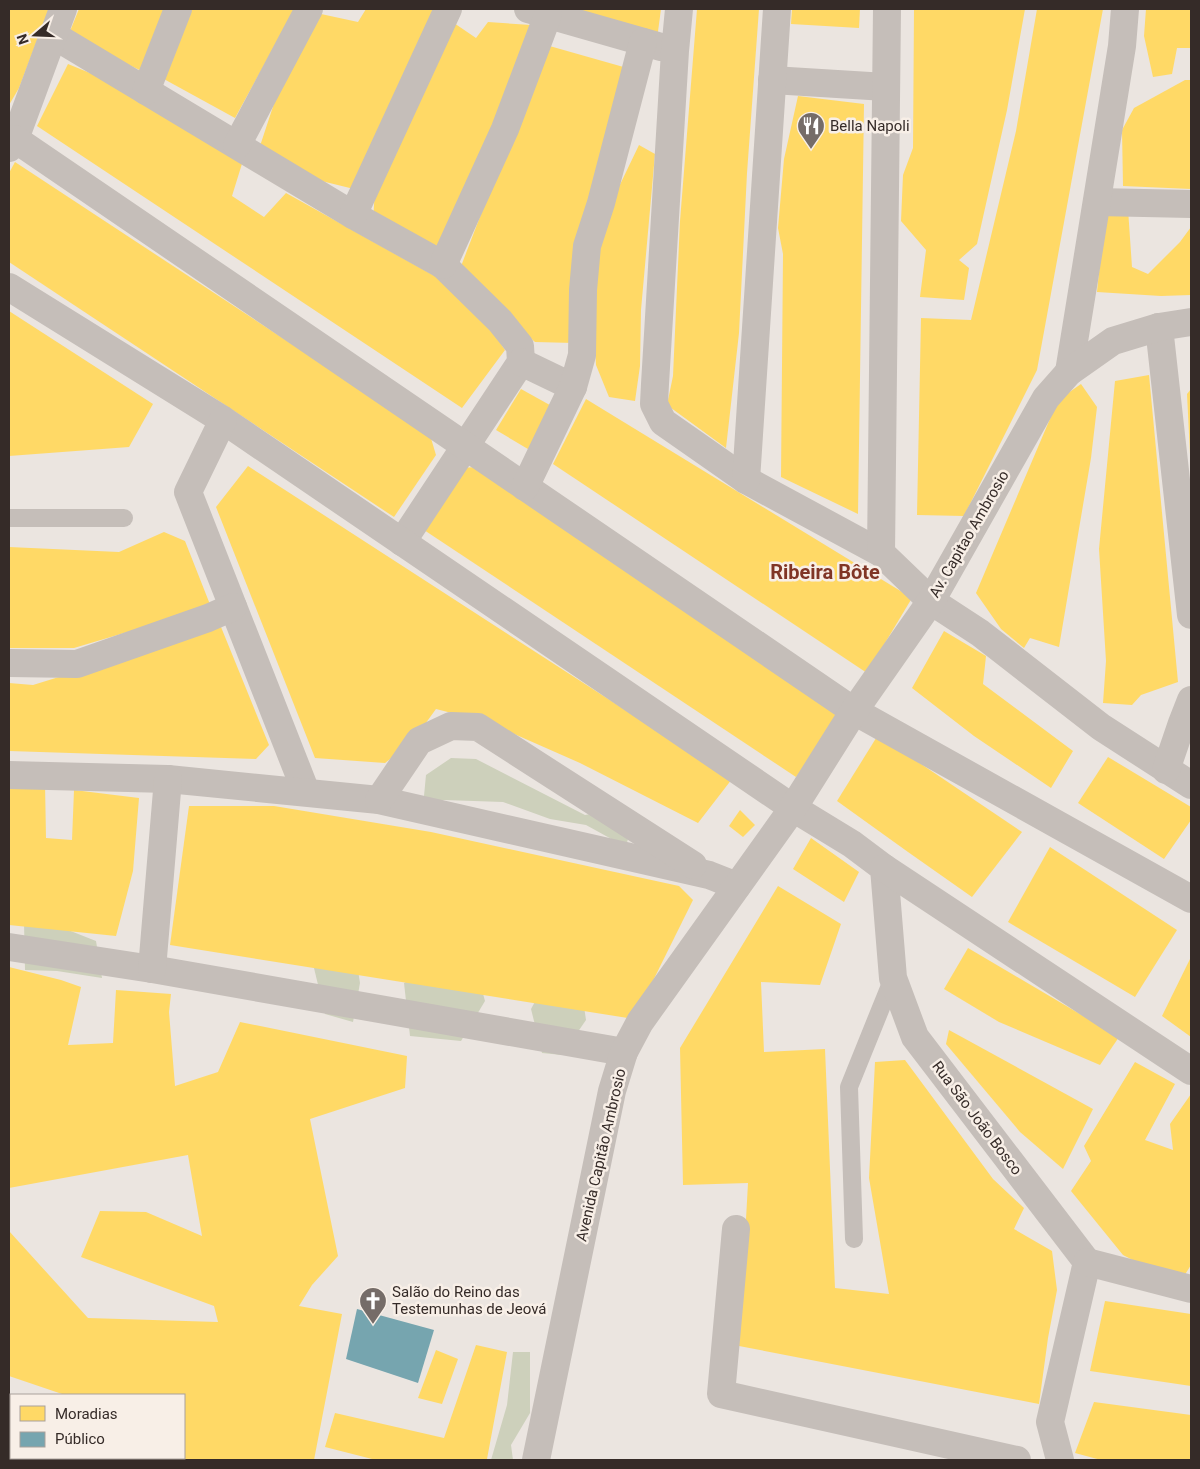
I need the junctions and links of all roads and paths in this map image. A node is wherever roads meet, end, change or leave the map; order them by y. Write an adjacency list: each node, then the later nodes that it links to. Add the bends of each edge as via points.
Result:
1 (63, 9): 10 (street)
2 (178, 9): 15 (street)
3 (309, 9): 17 (street)
4 (448, 9): 20 (street)
5 (680, 9): 12 (street)
6 (777, 9): 13 (street)
7 (887, 9): 14 (street)
8 (1125, 9): 18 (street)
9 (538, 12): 11 (street); 21 (street, via 505,129)
10 (53, 35): 15 (street); 16 (street)
11 (643, 42): 12 (street); 27 (street, via 587,246 582,355)
12 (675, 51): 30 (street, via 654,404 663,422)
13 (772, 80): 14 (street); 30 (street)
14 (886, 87): 35 (street)
15 (146, 91): 17 (street)
16 (12, 144): 29 (street)
17 (237, 145): 20 (street)
18 (1097, 202): 19 (street); 26 (street)
19 (1191, 204)
20 (353, 215): 21 (street)
21 (443, 265): 25 (street, via 500,321 520,346)
22 (9, 287): 28 (street)
23 (1191, 322): 24 (street, Av. Capitao Ambrosio)
24 (1159, 327): 26 (street, Av. Capitao Ambrosio, via 1113,341); 38 (street)
25 (521, 362): 27 (street); 29 (street)
26 (1069, 372): 36 (street, Av. Capitao Ambrosio, via 1046,398)
27 (573, 387): 31 (street)
28 (223, 420): 34 (street); 37 (street, via 188,492)
29 (465, 446): 31 (street); 34 (street)
30 (746, 480): 35 (street)
31 (525, 487): 41 (street)
32 (9, 518): 33 (lane)
33 (124, 518)
34 (402, 542): 48 (street)
35 (881, 553): 36 (street)
36 (931, 601): 41 (street, Av. Capitao Ambrosio); 42 (street, via 980,633 1101,726)
37 (233, 607): 39 (street, via 77,664); 46 (street)
38 (1191, 615)
39 (9, 664)
40 (1191, 700): 42 (street)
41 (854, 711): 48 (street, Av. Capitao Ambrosio); 52 (street)
42 (1166, 770): 45 (street)
43 (9, 775): 44 (street)
44 (168, 779): 46 (street); 54 (street)
45 (1191, 785)
46 (306, 792): 47 (street)
47 (379, 800): 50 (street); 50 (street, via 419,741 451,726 478,727)
48 (793, 808): 49 (street); 51 (street, Avenida Capitão Ambrosio)
49 (884, 868): 55 (street, Rua São João Bosco); 57 (street)
50 (709, 876): 51 (street)
51 (737, 886): 56 (street, Avenida Capitão Ambrosio, via 640,1022)
52 (1191, 899)
53 (9, 947): 54 (street)
54 (152, 969): 56 (street)
55 (893, 978): 59 (lane, via 849,1087); 60 (street, Rua São João Bosco, via 915,1037)
56 (624, 1052): 62 (street, Avenida Capitão Ambrosio, via 612,1091)
57 (1191, 1071)
58 (736, 1229): 63 (street, via 721,1394)
59 (854, 1239)
60 (1087, 1262): 61 (street); 64 (street, via 1050,1422)
61 (1191, 1289)
62 (536, 1460)
63 (1017, 1460)
64 (1060, 1460)

